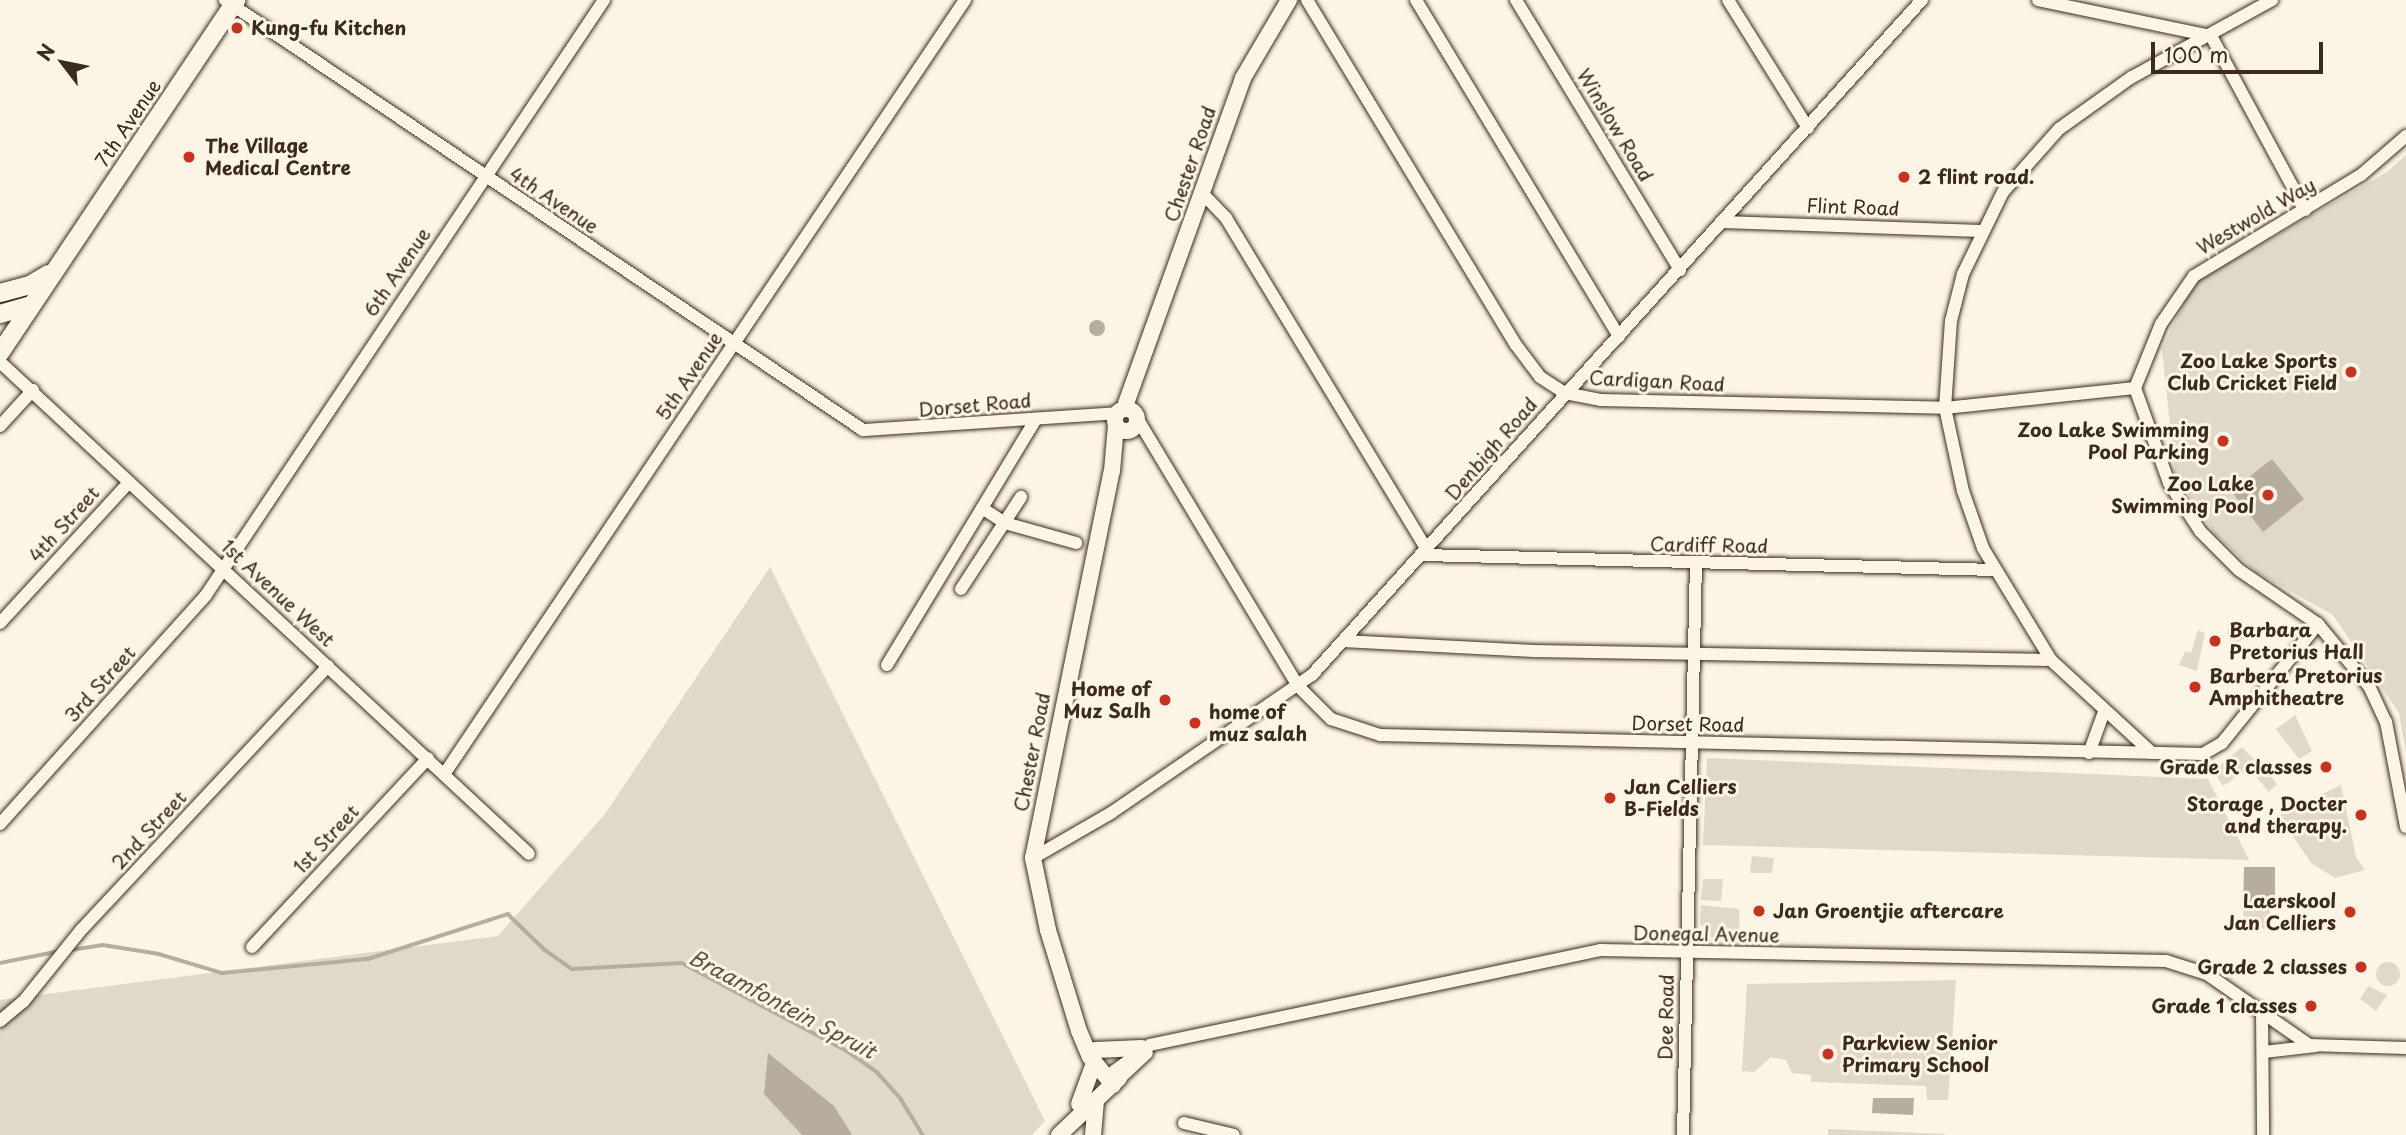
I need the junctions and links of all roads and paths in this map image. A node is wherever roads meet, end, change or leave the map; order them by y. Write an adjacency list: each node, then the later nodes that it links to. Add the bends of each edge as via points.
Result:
1 (604, 0): 15 (street, 6th Avenue)
2 (965, 0): 26 (street, 5th Avenue)
3 (1289, 0): 16 (street, Chester Road, via 1243,78)
4 (1307, 0): 31 (street, Cardigan Road, via 1516,345 1540,377)
5 (1416, 0): 25 (street)
6 (1516, 0): 21 (street, Winslow Road)
7 (1728, 0): 13 (street)
8 (1922, 0): 13 (street, Denbigh Road)
9 (2038, 0): 12 (street)
10 (2272, 0): 12 (street)
11 (231, 2): 15 (street, 4th Avenue); 20 (main road, 7th Avenue)
12 (2211, 36): 17 (street); 19 (street, via 2092,102 2059,129 2003,192)
13 (1808, 128): 18 (street, Denbigh Road)
14 (2406, 136): 17 (street, Westwold Way, via 2382,160)
15 (485, 177): 26 (street, 4th Avenue); 44 (street, 6th Avenue)
16 (1202, 193): 34 (street, Chester Road); 42 (street, via 1226,218)
17 (2305, 210): 29 (street, Westwold Way, via 2194,276 2161,324)
18 (1722, 222): 19 (street, Flint Road); 21 (street, Denbigh Road)
19 (1982, 231): 32 (street, via 1954,309)
20 (55, 269): 22 (main road, 7th Avenue, via 30,285); 23 (main road, 7th Avenue)
21 (1680, 270): 25 (street, Denbigh Road)
22 (0, 293)
23 (31, 305): 24 (main road); 27 (main road, 7th Avenue)
24 (0, 314)
25 (1619, 336): 31 (street, Denbigh Road)
26 (733, 345): 36 (street, 4th Avenue); 60 (street, 5th Avenue)
27 (0, 353)
28 (0, 362): 30 (street, 1st Avenue West)
29 (2135, 388): 32 (street, Cardigan Road); 48 (street, via 2169,483 2200,531 2239,570)
30 (33, 390): 35 (street); 37 (street, 1st Avenue West)
31 (1565, 393): 32 (street, Cardigan Road, via 1601,400); 42 (street, Denbigh Road)
32 (1945, 408): 45 (street, via 1963,491)
33 (1037, 419): 34 (street, Dorset Road, via 1090,414); 36 (street, Dorset Road); 39 (street)
34 (1125, 419): 54 (street, Dorset Road, via 1152,441); 64 (street, Chester Road)
35 (0, 426)
36 (863, 430)
37 (129, 482): 44 (street, 1st Avenue West); 47 (street, 4th Street)
38 (1021, 497): 40 (street)
39 (982, 508): 40 (street); 52 (street)
40 (1005, 523): 41 (street); 46 (street)
41 (1076, 542)
42 (1425, 552): 43 (street, Cardiff Road); 49 (street, Denbigh Road)
43 (1696, 564): 45 (street, Cardiff Road); 50 (street, Dee Road)
44 (223, 567): 53 (street, 1st Avenue West); 61 (street, 3rd Street, via 206,595)
45 (1994, 570): 51 (street)
46 (961, 589)
47 (0, 623)
48 (2318, 624): 58 (street, Dorset Road, via 2216,748 2194,755); 62 (street, via 2356,667 2380,708)
49 (1343, 641): 50 (street, via 1373,646); 54 (street, Denbigh Road)
50 (1694, 654): 51 (street); 56 (street, Dee Road)
51 (2051, 660): 55 (street)
52 (887, 664)
53 (328, 666): 59 (street, 1st Avenue West); 68 (street, 2nd Street, via 82,929 39,984)
54 (1298, 687): 56 (street, Dorset Road, via 1332,719 1380,735); 64 (street, Denbigh Road, via 1111,813)
55 (2105, 712): 57 (street); 58 (street)
56 (1691, 743): 57 (street, Dorset Road); 66 (street, Dee Road)
57 (2089, 753): 58 (street, Dorset Road)
58 (2152, 753)
59 (428, 758): 60 (street, 1st Avenue West); 65 (street, 1st Street)
60 (445, 773): 63 (street, 1st Avenue West)
61 (0, 824)
62 (2406, 827)
63 (529, 854)
64 (1032, 858): 73 (street, Chester Road, via 1048,930 1082,1038)
65 (252, 947)
66 (1686, 953): 67 (street, Donegal Avenue, via 2166,961 2200,970); 69 (street, Donegal Avenue, via 1583,952); 83 (street, Dee Road)
67 (2264, 1012): 70 (street, Donegal Avenue); 72 (street)
68 (0, 1021)
69 (1150, 1046): 73 (street); 74 (street, Donegal Avenue)
70 (2319, 1046): 71 (street, Donegal Avenue); 72 (street, Donegal Avenue)
71 (2406, 1048)
72 (2264, 1049): 84 (street)
73 (1094, 1056): 74 (street, Chester Road); 76 (street)
74 (1113, 1078): 75 (street); 76 (street)
75 (1096, 1101): 78 (street); 81 (street)
76 (1079, 1104): 78 (street)
77 (1184, 1123): 82 (street)
78 (1073, 1125): 79 (street); 80 (street)
79 (1046, 1135)
80 (1059, 1135)
81 (1093, 1135)
82 (1234, 1135)
83 (1683, 1135)
84 (2263, 1135)

